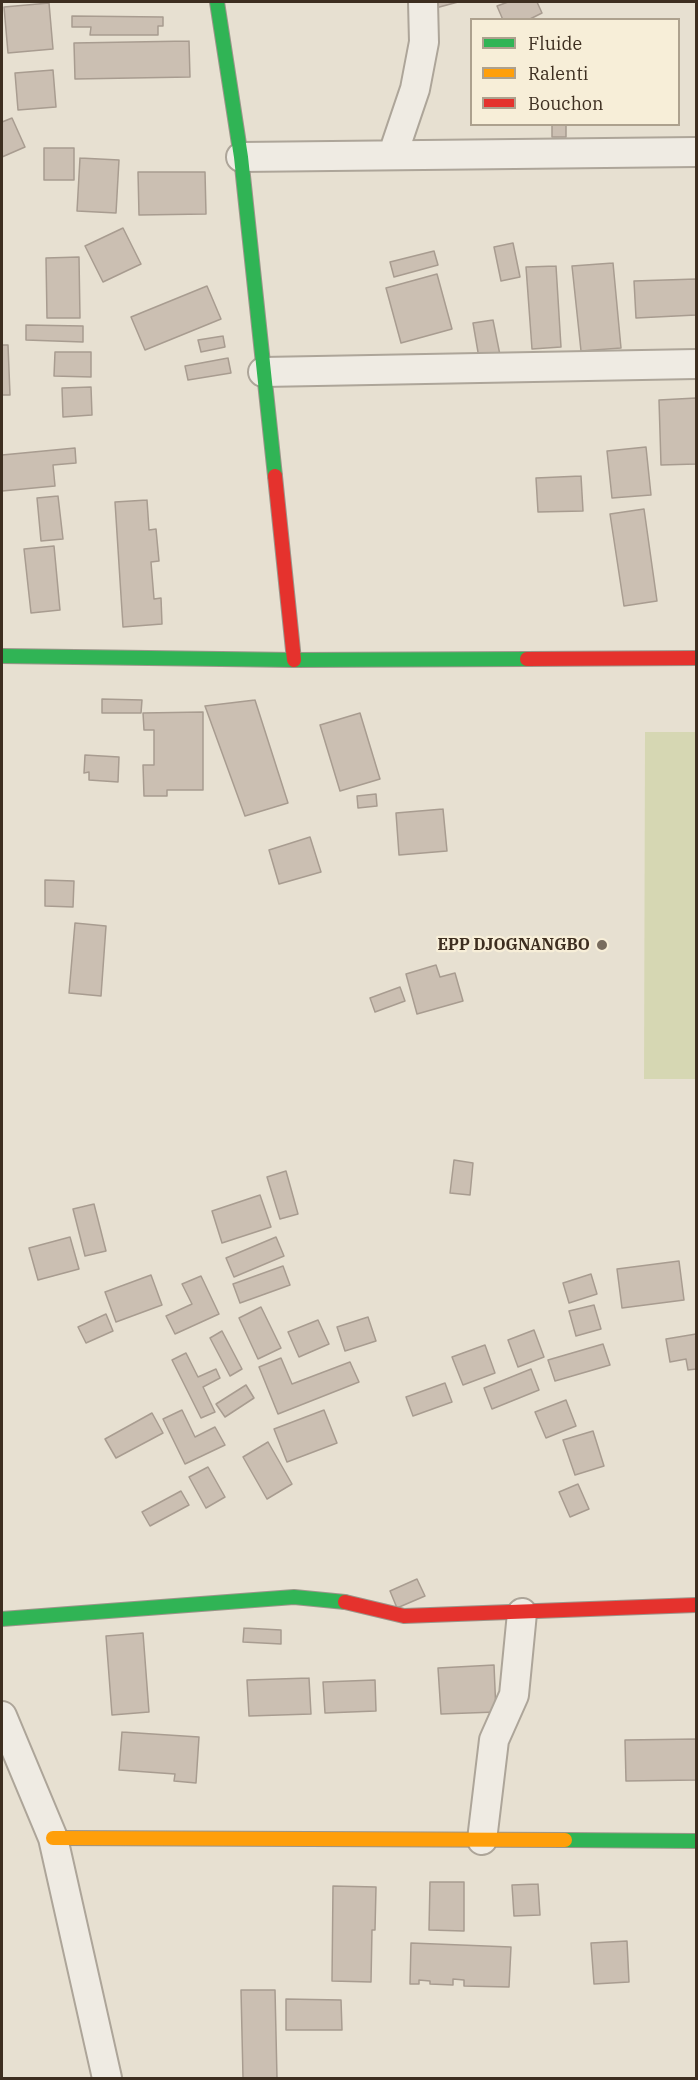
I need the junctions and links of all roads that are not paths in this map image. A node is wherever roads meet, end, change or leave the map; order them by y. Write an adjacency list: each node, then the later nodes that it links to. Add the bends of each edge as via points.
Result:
1 (217, 2): 5 (street)
2 (423, 2): 4 (street, via 424,42 416,89)
3 (696, 152): 4 (street)
4 (393, 154): 5 (street)
5 (241, 157): 7 (street)
6 (696, 364): 7 (street)
7 (263, 372): 10 (street)
8 (2, 656): 10 (street)
9 (696, 658): 10 (street)
10 (294, 660)
11 (696, 1605): 12 (street)
12 (522, 1612): 13 (street, via 404,1616 351,1603 294,1598); 16 (street, via 514,1695 494,1740)
13 (2, 1619)
14 (2, 1716): 15 (street)
15 (53, 1838): 16 (street); 18 (street)
16 (482, 1840): 17 (street)
17 (696, 1841)
18 (107, 2079)

